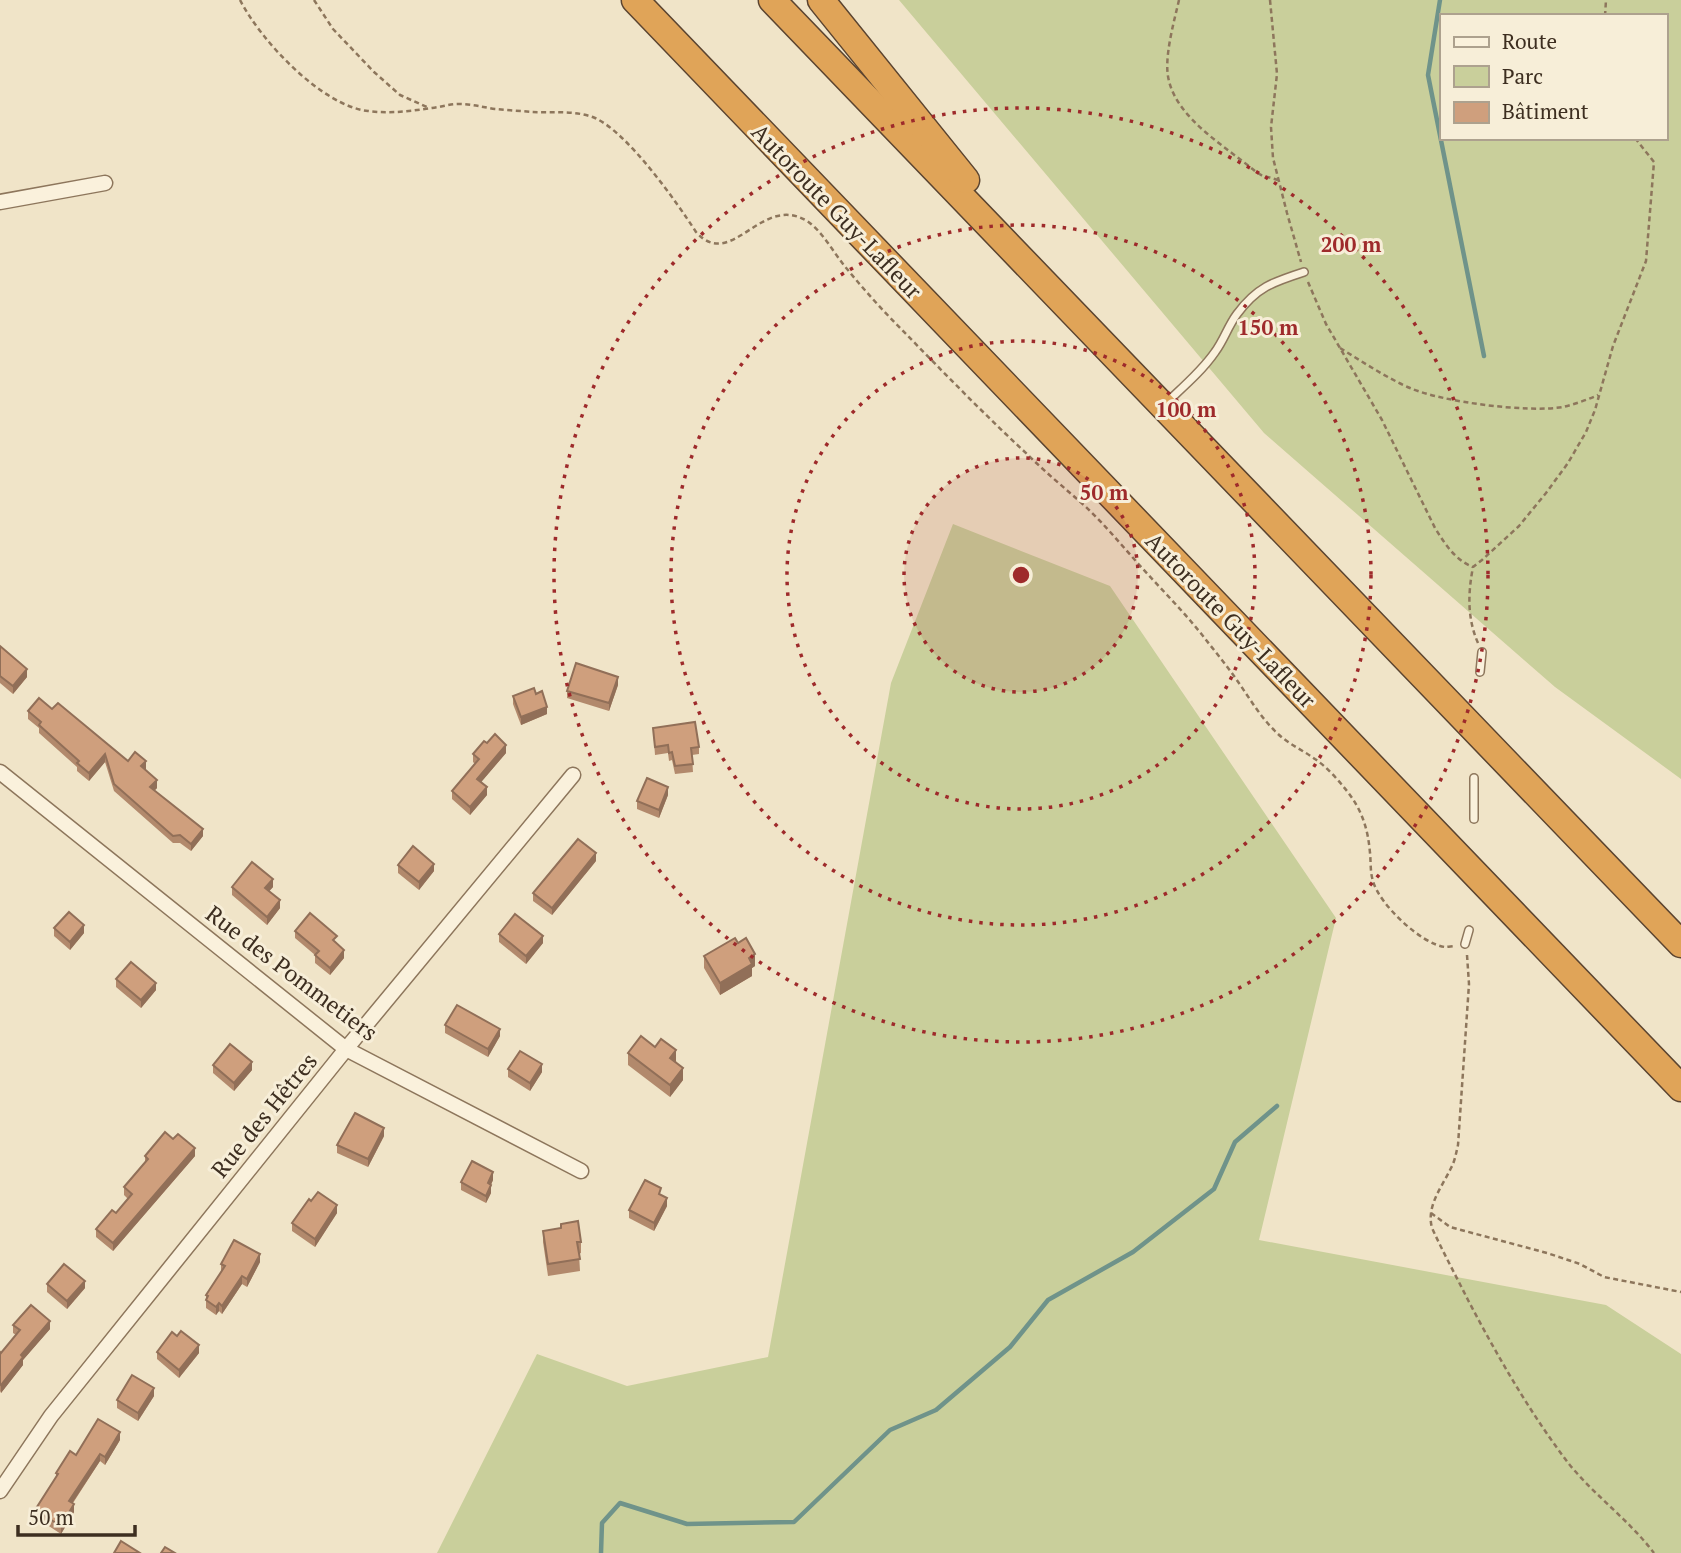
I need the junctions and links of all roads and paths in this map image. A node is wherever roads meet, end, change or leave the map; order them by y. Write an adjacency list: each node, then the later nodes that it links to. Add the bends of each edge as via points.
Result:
1 (240, 0): 8 (path, via 286,61 336,101 367,111)
2 (314, 0): 8 (path, via 333,29 374,72 400,95)
3 (635, 0): 29 (highway, Autoroute Guy-Lafleur)
4 (772, 0): 14 (highway)
5 (821, 0): 14 (highway)
6 (1179, 0): 10 (path, via 1168,67 1175,96 1215,141 1255,171)
7 (1270, 0): 10 (path, via 1277,74 1271,140)
8 (429, 108): 26 (path, via 468,104 595,118 637,154 701,238 717,245 775,216 808,222 905,334 1112,534 1191,621 1274,730 1324,765 1345,789 1364,818 1373,882 1391,911 1434,943 1447,947)
9 (1637, 140): 16 (path, via 1654,162 1646,261)
10 (1278, 180): 13 (path)
11 (106, 183): 12 (street)
12 (0, 202)
13 (1304, 272): 15 (path); 17 (lane, via 1258,291 1236,315 1205,366)
14 (1078, 317): 17 (highway)
15 (1339, 348): 16 (path, via 1413,389 1475,403 1560,407); 18 (path, via 1382,419 1435,528 1455,555)
16 (1598, 395): 18 (path, via 1586,432 1568,463 1519,526)
17 (1163, 405): 27 (highway)
18 (1473, 567): 19 (path, via 1468,591 1470,616)
19 (1482, 652): 20 (lane)
20 (1480, 673)
21 (0, 772): 28 (street, Rue des Pommetiers)
22 (573, 775): 28 (street, Rue des Hêtres)
23 (1474, 778): 24 (lane)
24 (1474, 819)
25 (1469, 930): 26 (lane)
26 (1465, 944): 31 (path, via 1469,984 1458,1145)
27 (1681, 944)
28 (346, 1049): 30 (street, Rue des Pommetiers); 33 (street, Rue des Hêtres, via 51,1416)
29 (1681, 1088)
30 (581, 1171)
31 (1431, 1213): 32 (path, via 1450,1227 1569,1260 1604,1277); 34 (path, via 1437,1240 1521,1394 1571,1466)
32 (1681, 1292)
33 (0, 1491)
34 (1654, 1553)

